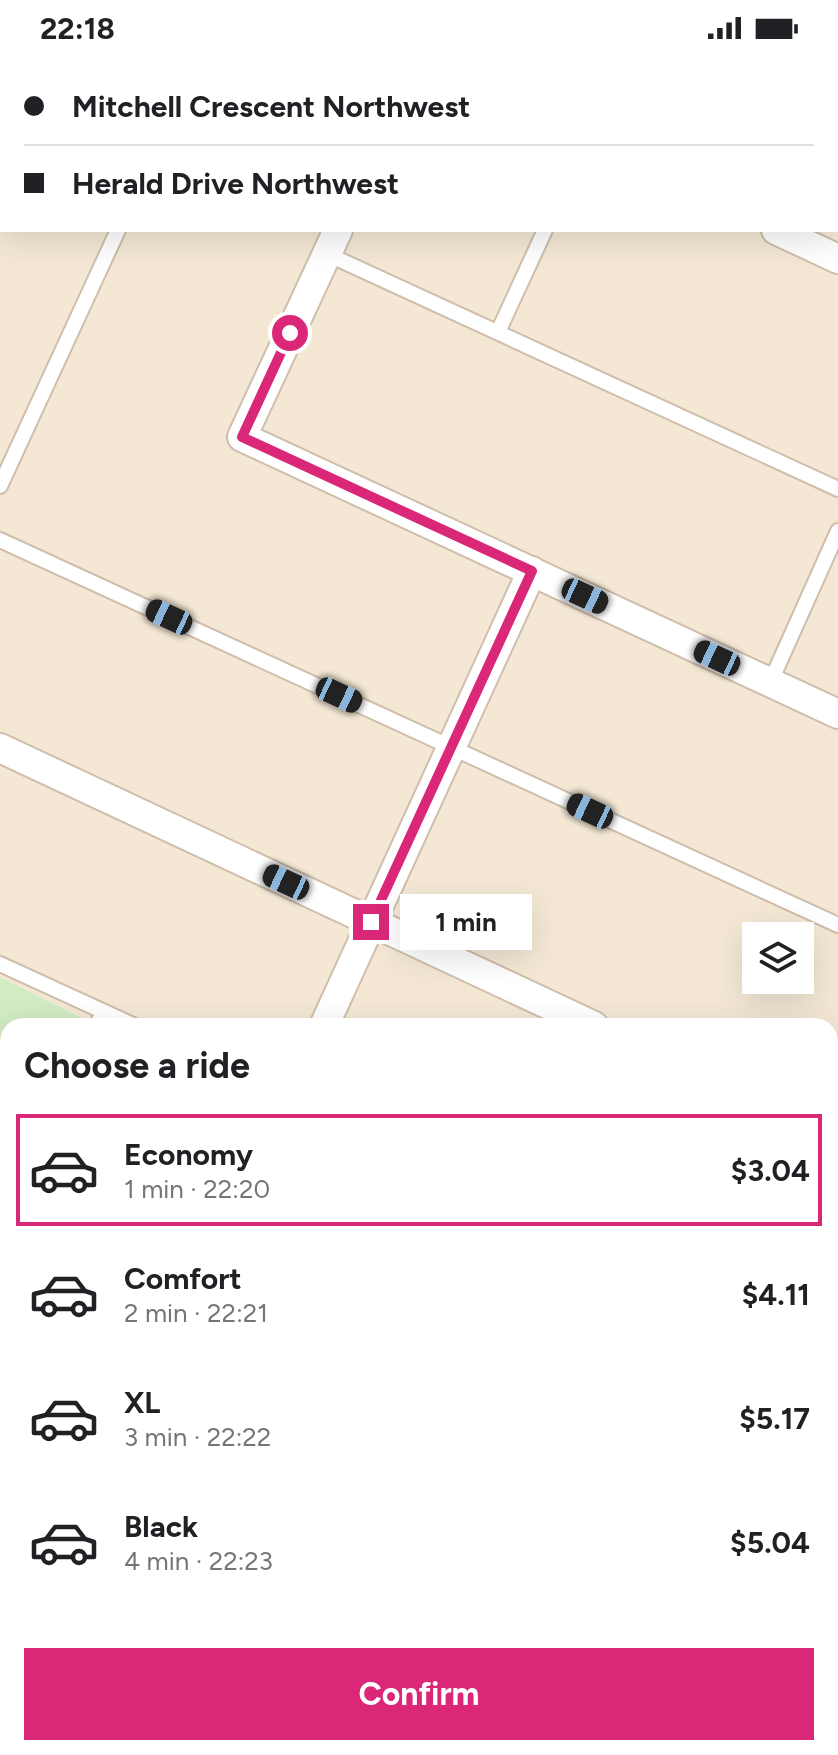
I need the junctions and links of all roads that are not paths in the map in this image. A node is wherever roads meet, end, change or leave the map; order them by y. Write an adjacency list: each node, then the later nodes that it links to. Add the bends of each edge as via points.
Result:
1 (117, 232): 7 (lane)
2 (544, 232): 6 (lane)
3 (780, 232): 5 (street)
4 (332, 242): 6 (lane); 11 (street, via 242,437)
5 (838, 259)
6 (498, 332): 8 (lane)
7 (0, 486)
8 (838, 489)
9 (838, 531): 12 (lane)
10 (0, 540): 14 (lane)
11 (532, 571): 12 (street); 14 (street)
12 (770, 683): 13 (street)
13 (838, 714)
14 (451, 747): 16 (street); 17 (lane)
15 (0, 748): 16 (street)
16 (371, 922): 22 (street); 23 (street)
17 (838, 925)
18 (0, 964): 19 (lane)
19 (105, 1012): 20 (lane); 21 (lane)
20 (101, 1018)
21 (118, 1018)
22 (328, 1018)
23 (577, 1018)

